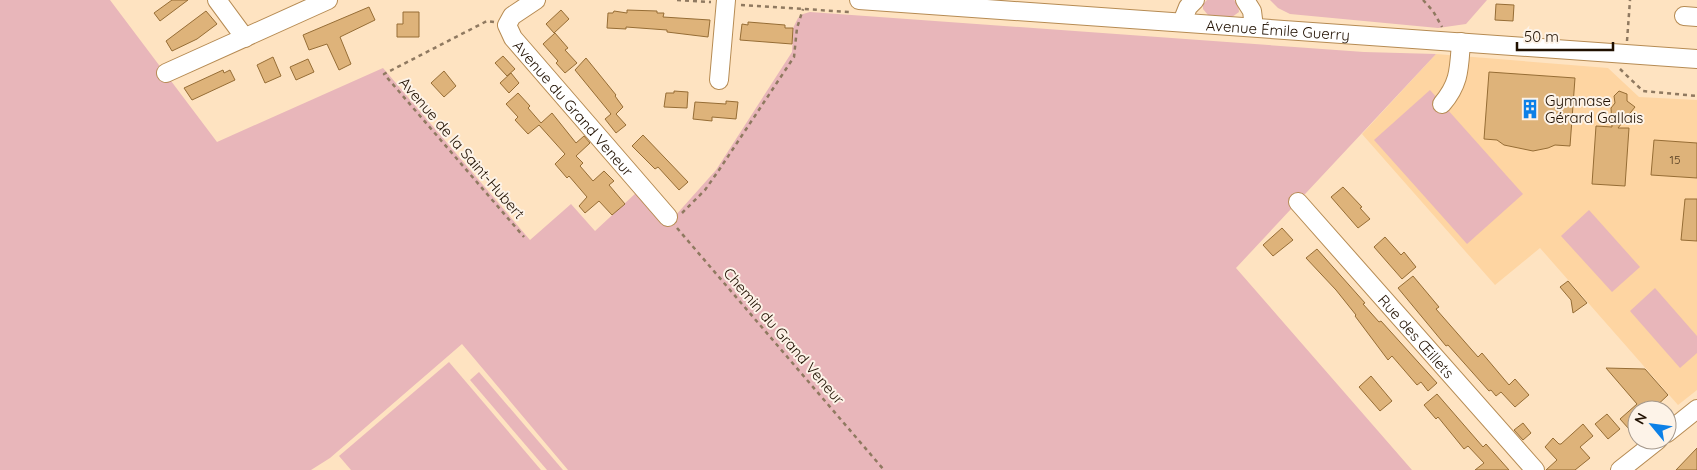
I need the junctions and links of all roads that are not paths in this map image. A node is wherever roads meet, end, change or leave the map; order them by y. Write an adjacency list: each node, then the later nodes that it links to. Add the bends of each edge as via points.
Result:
1 (217, 0): 11 (street)
2 (328, 0): 11 (street)
3 (536, 0): 18 (street, Avenue du Grand Veneur, via 512,16 508,25 513,38)
4 (726, 0): 15 (street)
5 (859, 0): 8 (street, Avenue Émile Guerry)
6 (1195, 0): 9 (street)
7 (1245, 0): 10 (street, via 1252,11)
8 (950, 3): 9 (street, Avenue Émile Guerry)
9 (1182, 22): 10 (street, Avenue Émile Guerry)
10 (1254, 27): 12 (street, Avenue Émile Guerry)
11 (245, 38): 14 (street)
12 (1461, 42): 13 (street, Avenue Émile Guerry); 16 (street, via 1455,85)
13 (1697, 59)
14 (166, 74)
15 (720, 80)
16 (1442, 104)
17 (1298, 202): 22 (street, Rue des Œillets)
18 (670, 220)
19 (1697, 409): 20 (street)
20 (1677, 425)
21 (1645, 450): 23 (street)
22 (1535, 470)
23 (1620, 470)

